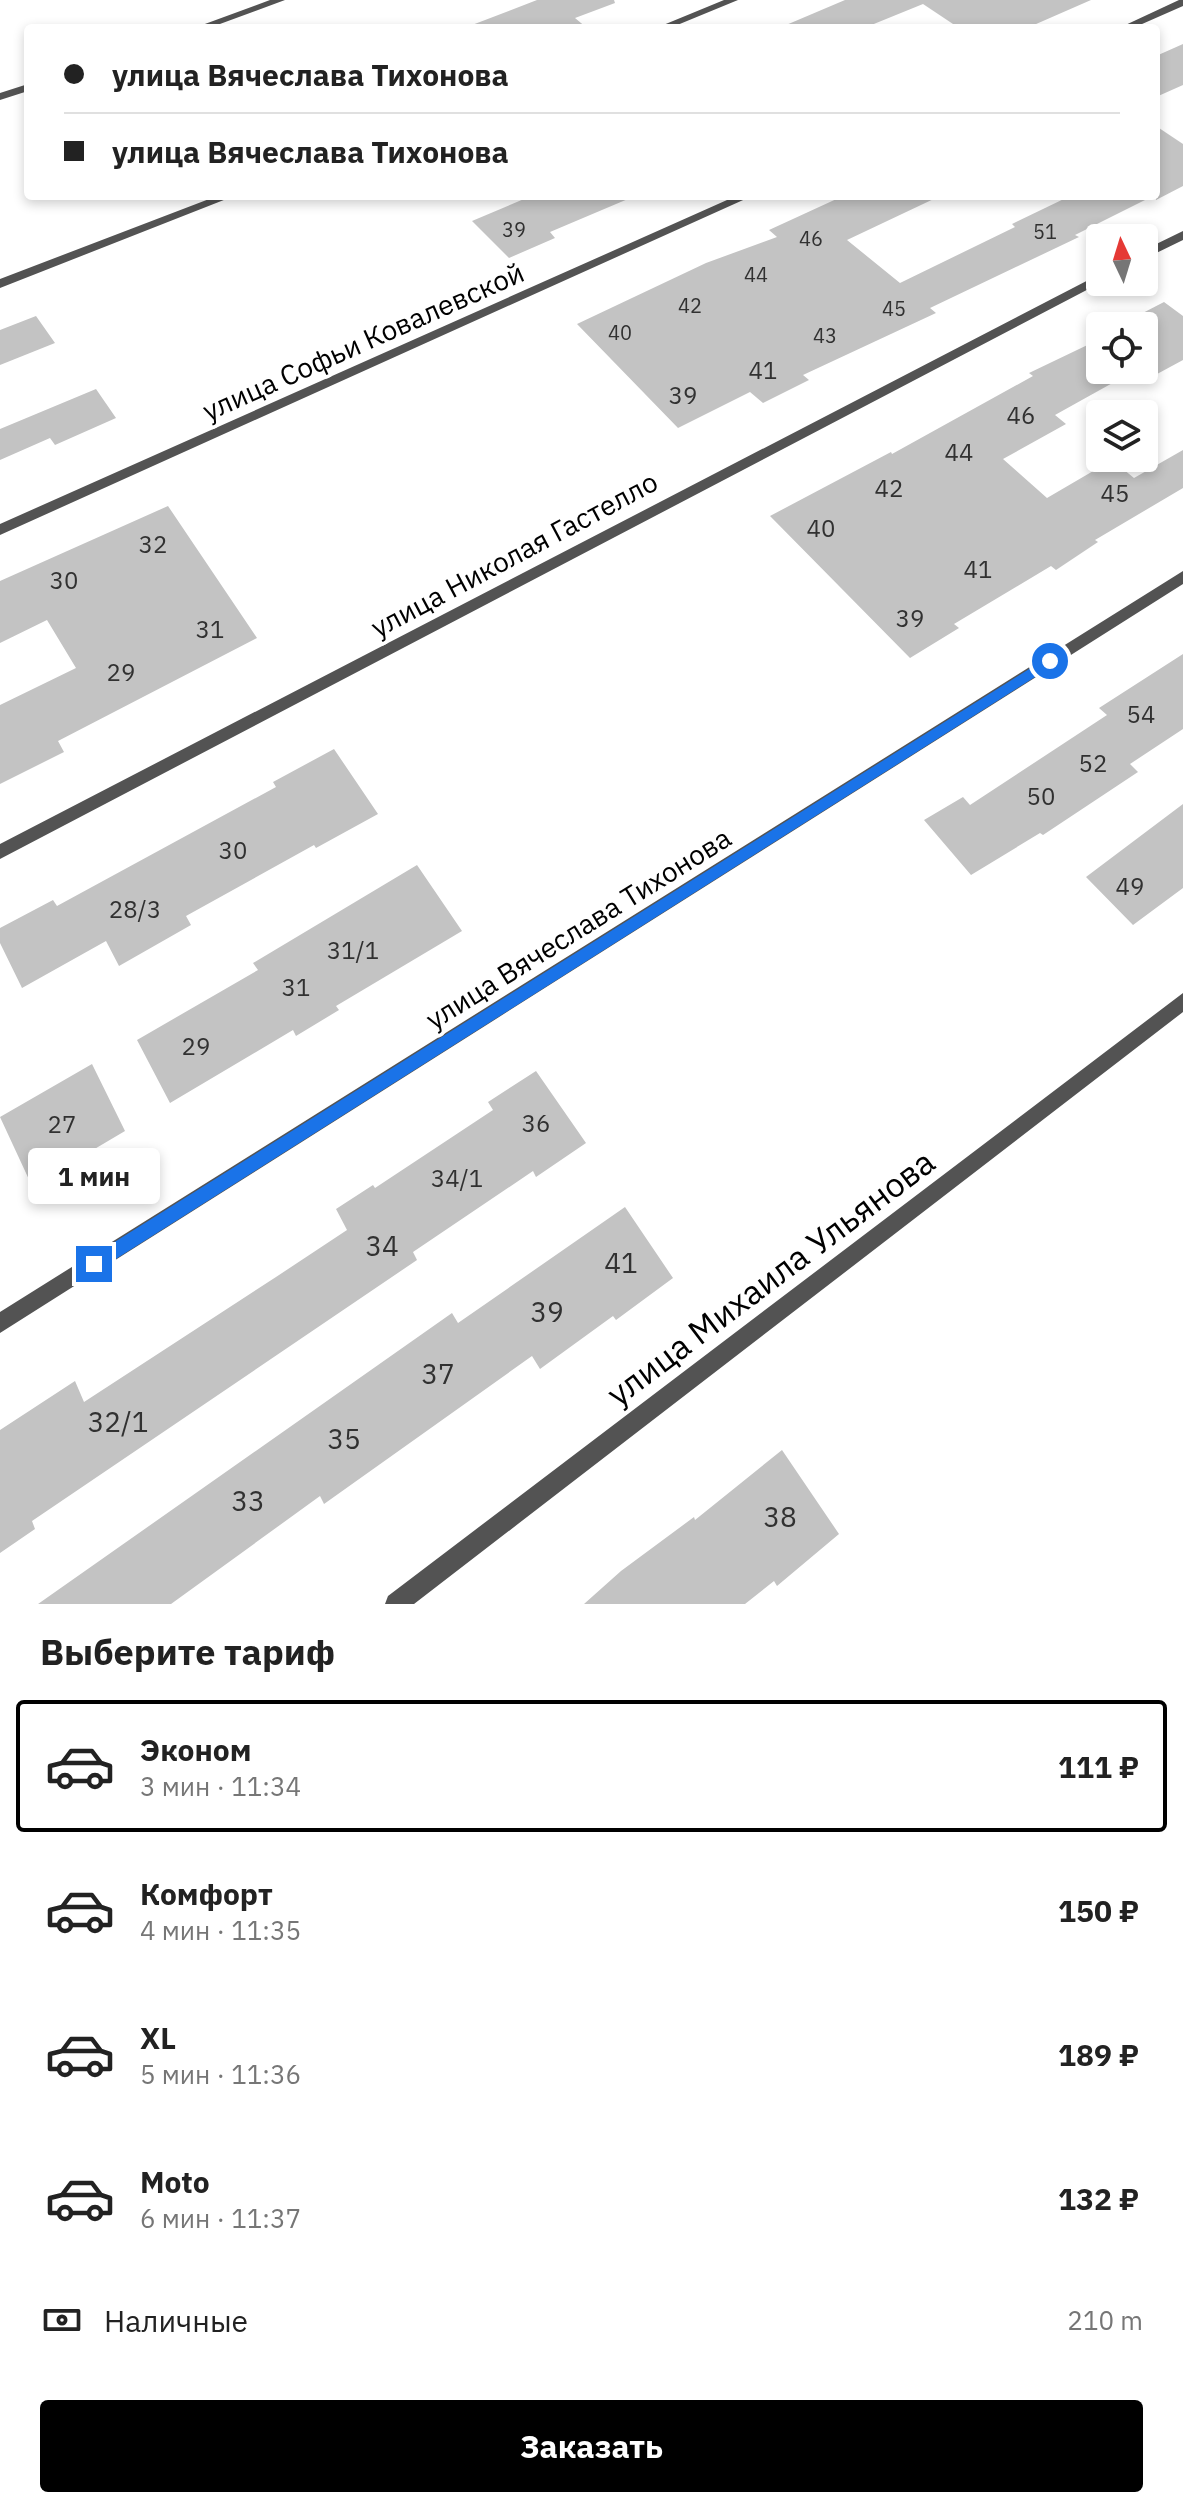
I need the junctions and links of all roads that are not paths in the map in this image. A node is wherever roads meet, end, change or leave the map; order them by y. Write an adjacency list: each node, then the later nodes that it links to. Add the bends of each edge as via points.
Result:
1 (280, 0): 4 (street)
2 (733, 0): 5 (street)
3 (1183, 2): 6 (street)
4 (211, 24)
5 (671, 24)
6 (1133, 24)
7 (24, 88): 8 (street)
8 (0, 97)
9 (218, 200): 13 (street)
10 (737, 200): 15 (street, улица Софьи Ковалевской)
11 (1183, 235): 12 (street)
12 (1158, 248)
13 (0, 284)
14 (1086, 285): 17 (street, улица Николая Гастелло)
15 (0, 530)
16 (1183, 577): 19 (street, улица Вячеслава Тихонова)
17 (0, 852)
18 (1183, 1001): 20 (street, улица Михаила Ульянова)
19 (0, 1323)
20 (396, 1604)

